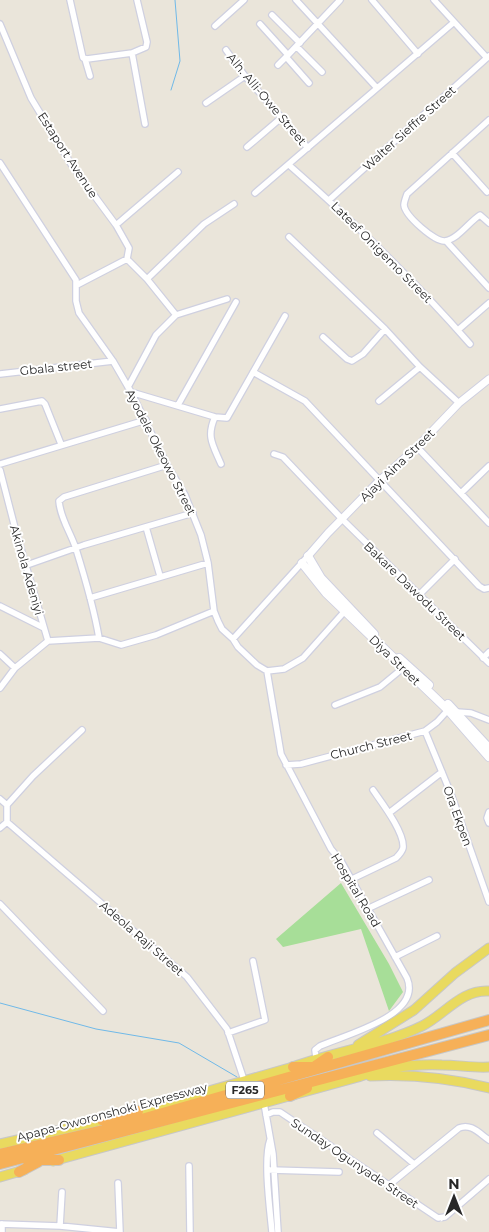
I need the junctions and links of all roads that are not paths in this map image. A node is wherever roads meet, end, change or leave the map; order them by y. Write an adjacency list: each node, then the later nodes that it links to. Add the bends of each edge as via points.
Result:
1 (70, 0): 20 (street, via 82,58)
2 (137, 0): 16 (street, via 146,47)
3 (244, 0): 13 (street)
4 (296, 0): 9 (street)
5 (340, 0): 9 (street)
6 (372, 0): 17 (street)
7 (434, 0): 10 (street)
8 (272, 15): 14 (street)
9 (319, 23): 14 (street); 26 (street)
10 (453, 23): 17 (street); 19 (street)
11 (0, 24): 42 (street, Estaport Avenue, via 31,98 71,164)
12 (260, 24): 18 (street)
13 (215, 26)
14 (299, 45): 18 (street); 22 (street)
15 (226, 50): 24 (street, Alh. Alli-Owe Street)
16 (132, 53): 20 (street); 30 (street)
17 (418, 54): 26 (street)
18 (287, 56): 21 (street); 25 (street)
19 (488, 57): 39 (street, Walter Sieffre Street)
20 (85, 59): 23 (street)
21 (278, 65)
22 (322, 72)
23 (90, 76)
24 (245, 76): 27 (street); 28 (street, Alh. Alli-Owe Street)
25 (309, 83)
26 (377, 88): 32 (street)
27 (206, 103)
28 (281, 118): 31 (street); 32 (street, Alh. Alli-Owe Street)
29 (489, 120): 33 (street)
30 (145, 124)
31 (247, 147)
32 (308, 148): 35 (street)
33 (452, 153): 37 (street); 44 (street, via 407,194 404,206 427,232 437,240)
34 (0, 163): 47 (street)
35 (289, 164): 38 (street); 39 (street, Lateef Onigemo Street)
36 (178, 172): 42 (street)
37 (487, 192)
38 (255, 193)
39 (329, 200): 55 (street, Lateef Onigemo Street, via 396,263)
40 (234, 204): 46 (street, via 204,224)
41 (489, 223): 44 (street, via 478,216)
42 (116, 226): 45 (street, Estaport Avenue, via 129,248)
43 (289, 238): 54 (street)
44 (446, 241): 48 (street)
45 (127, 260): 46 (street); 47 (street)
46 (147, 279): 52 (street)
47 (77, 285): 58 (street, Ayodele Okeowo Street, via 79,313)
48 (489, 288)
49 (227, 299): 52 (street)
50 (236, 302): 66 (street)
51 (489, 303): 55 (street)
52 (176, 315): 63 (street, via 156,334)
53 (285, 316): 60 (street)
54 (384, 329): 56 (street, via 364,354 352,361); 59 (street)
55 (458, 330): 57 (street, Lateef Onigemo Street)
56 (322, 338)
57 (470, 344)
58 (113, 361): 61 (street, Gbala street); 63 (street, Ayodele Okeowo Street)
59 (420, 367): 64 (street); 65 (street)
60 (253, 372): 68 (street, via 227,418); 78 (street, via 305,401)
61 (0, 374)
62 (489, 379): 65 (street, Ajayi Aina Street)
63 (130, 390): 66 (street); 69 (street, Ayodele Okeowo Street)
64 (379, 401)
65 (459, 403): 71 (street, Ajayi Aina Street)
66 (178, 405): 68 (street)
67 (0, 409): 70 (street, via 42,401)
68 (215, 417): 74 (street, via 210,436)
69 (146, 420): 70 (street); 75 (street, Ayodele Okeowo Street)
70 (61, 444): 73 (street)
71 (417, 447): 78 (street, Ajayi Aina Street); 79 (street)
72 (274, 454): 81 (street, Bakare Dawodu Street, via 283,457)
73 (0, 464)
74 (221, 464)
75 (167, 465): 80 (street, Ayodele Okeowo Street); 84 (street, via 59,501)
76 (489, 466): 79 (street)
77 (0, 470): 89 (street, Akinola Adeniyi)
78 (379, 481): 81 (street, Ajayi Aina Street); 86 (street)
79 (461, 493): 82 (street)
80 (193, 513): 83 (street); 87 (street, Ayodele Okeowo Street)
81 (342, 519): 85 (street, Ajayi Aina Street); 92 (street, Bakare Dawodu Street)
82 (489, 523)
83 (146, 527): 84 (street); 90 (street)
84 (76, 548): 89 (street); 93 (street)
85 (308, 556): 88 (street); 111 (main road, Diya Street, via 321,578 348,607)
86 (455, 559): 91 (street, via 478,586 484,590); 92 (street)
87 (208, 563): 90 (street); 95 (street, Ayodele Okeowo Street)
88 (302, 563): 96 (main road, Diya Street); 99 (street)
89 (27, 565): 97 (street, Akinola Adeniyi)
90 (160, 576): 93 (street)
91 (489, 588)
92 (419, 595): 103 (street, Bakare Dawodu Street)
93 (90, 598): 98 (street)
94 (0, 606): 97 (street)
95 (214, 611): 98 (street, via 156,635 121,645); 99 (street, Ayodele Okeowo Street, via 222,629)
96 (344, 612): 106 (main road, Diya Street); 107 (street, via 303,658 284,669)
97 (44, 628): 100 (street, Akinola Adeniyi)
98 (99, 638): 100 (street)
99 (233, 640): 107 (street, Ayodele Okeowo Street)
100 (48, 641): 105 (street)
101 (489, 652): 103 (street)
102 (0, 654): 105 (street)
103 (483, 658): 104 (street, Bakare Dawodu Street)
104 (489, 663)
105 (15, 668): 108 (street)
106 (402, 668): 109 (street, via 380,687); 110 (main road, Diya Street)
107 (267, 671): 117 (street, Hospital Road, via 278,742)
108 (0, 688)
109 (335, 705)
110 (448, 710): 114 (street, Church Street); 116 (main road, Diya Street)
111 (457, 712): 112 (street); 115 (main road, Diya Street)
112 (489, 720)
113 (82, 730): 121 (street, via 32,776)
114 (425, 731): 117 (street, Church Street, via 301,764); 118 (street, Ora Ekpen)
115 (489, 748)
116 (489, 757)
117 (286, 765): 127 (street, Hospital Road)
118 (442, 772): 123 (street); 129 (street, Ora Ekpen)
119 (373, 790): 123 (street)
120 (0, 799): 121 (street)
121 (7, 805): 124 (street)
122 (489, 812): 125 (street)
123 (389, 813): 127 (street, via 402,839 403,849 400,854)
124 (7, 822): 126 (street); 139 (street, Adeola Raji Street, via 187,977)
125 (489, 823)
126 (0, 828)
127 (350, 880): 131 (street, Hospital Road)
128 (429, 880): 131 (street)
129 (489, 902)
130 (0, 904): 137 (street)
131 (367, 909): 134 (street, Hospital Road)
132 (437, 936): 134 (street)
133 (489, 948): 141 (main road, via 454,973 414,1010)
134 (395, 957): 143 (street, Hospital Road, via 410,984 404,1003 372,1026 320,1046 315,1050)
135 (253, 961): 139 (street, via 265,1020)
136 (489, 991): 141 (main road, via 470,994 433,1020 394,1038)
137 (103, 1011)
138 (489, 1020): 142 (highway, Apapa-Oworonshoki Expressway / F265)
139 (228, 1032): 148 (street, Adeola Raji Street)
140 (489, 1035): 147 (highway, Apapa-Oworonshoki Expressway / F265)
141 (344, 1052): 142 (main road, Apapa-Oworonshoki Expressway)
142 (330, 1061): 143 (highway); 145 (highway, Apapa-Oworonshoki Expressway / F265)
143 (315, 1062): 145 (highway)
144 (489, 1067): 146 (main road, via 403,1066)
145 (295, 1071): 148 (main road, Apapa-Oworonshoki Expressway); 152 (highway, Apapa-Oworonshoki Expressway / F265)
146 (358, 1077): 147 (main road, Apapa-Oworonshoki Expressway); 149 (main road, via 413,1076)
147 (336, 1079): 150 (highway, Apapa-Oworonshoki Expressway / F265); 150 (highway)
148 (244, 1080): 152 (main road, Apapa-Oworonshoki Expressway)
149 (489, 1088)
150 (288, 1092): 151 (main road, Apapa-Oworonshoki Expressway); 159 (highway, Apapa-Oworonshoki Expressway / F265)
151 (264, 1103): 153 (street); 159 (main road, Apapa-Oworonshoki Expressway)
152 (140, 1115): 154 (highway, Apapa-Oworonshoki Expressway / F265); 154 (highway)
153 (266, 1115): 165 (street); 171 (street, Sunday Ogunyade Street, via 280,1112)
154 (102, 1125): 157 (main road, Apapa-Oworonshoki Expressway); 158 (highway, Apapa-Oworonshoki Expressway / F265)
155 (377, 1133): 163 (street)
156 (489, 1140): 163 (street, via 472,1128 463,1126)
157 (0, 1144)
158 (0, 1154)
159 (57, 1155): 160 (highway, Apapa-Oworonshoki Expressway / F265); 161 (highway); 166 (main road, Apapa-Oworonshoki Expressway)
160 (16, 1160): 161 (highway); 162 (highway, Apapa-Oworonshoki Expressway / F265)
161 (40, 1161): 166 (highway)
162 (0, 1164)
163 (414, 1164): 171 (street)
164 (189, 1166): 177 (street)
165 (271, 1170): 167 (street); 178 (street); 179 (street)
166 (19, 1172): 168 (main road, Apapa-Oworonshoki Expressway)
167 (339, 1172)
168 (0, 1176)
169 (489, 1179): 171 (street, Sunday Ogunyade Street, via 442,1218)
170 (118, 1183): 176 (street)
171 (389, 1185)
172 (62, 1192): 174 (street)
173 (1, 1224): 174 (street); 175 (street)
174 (60, 1226): 176 (street)
175 (2, 1232)
176 (120, 1232)
177 (190, 1232)
178 (272, 1232)
179 (278, 1232)

